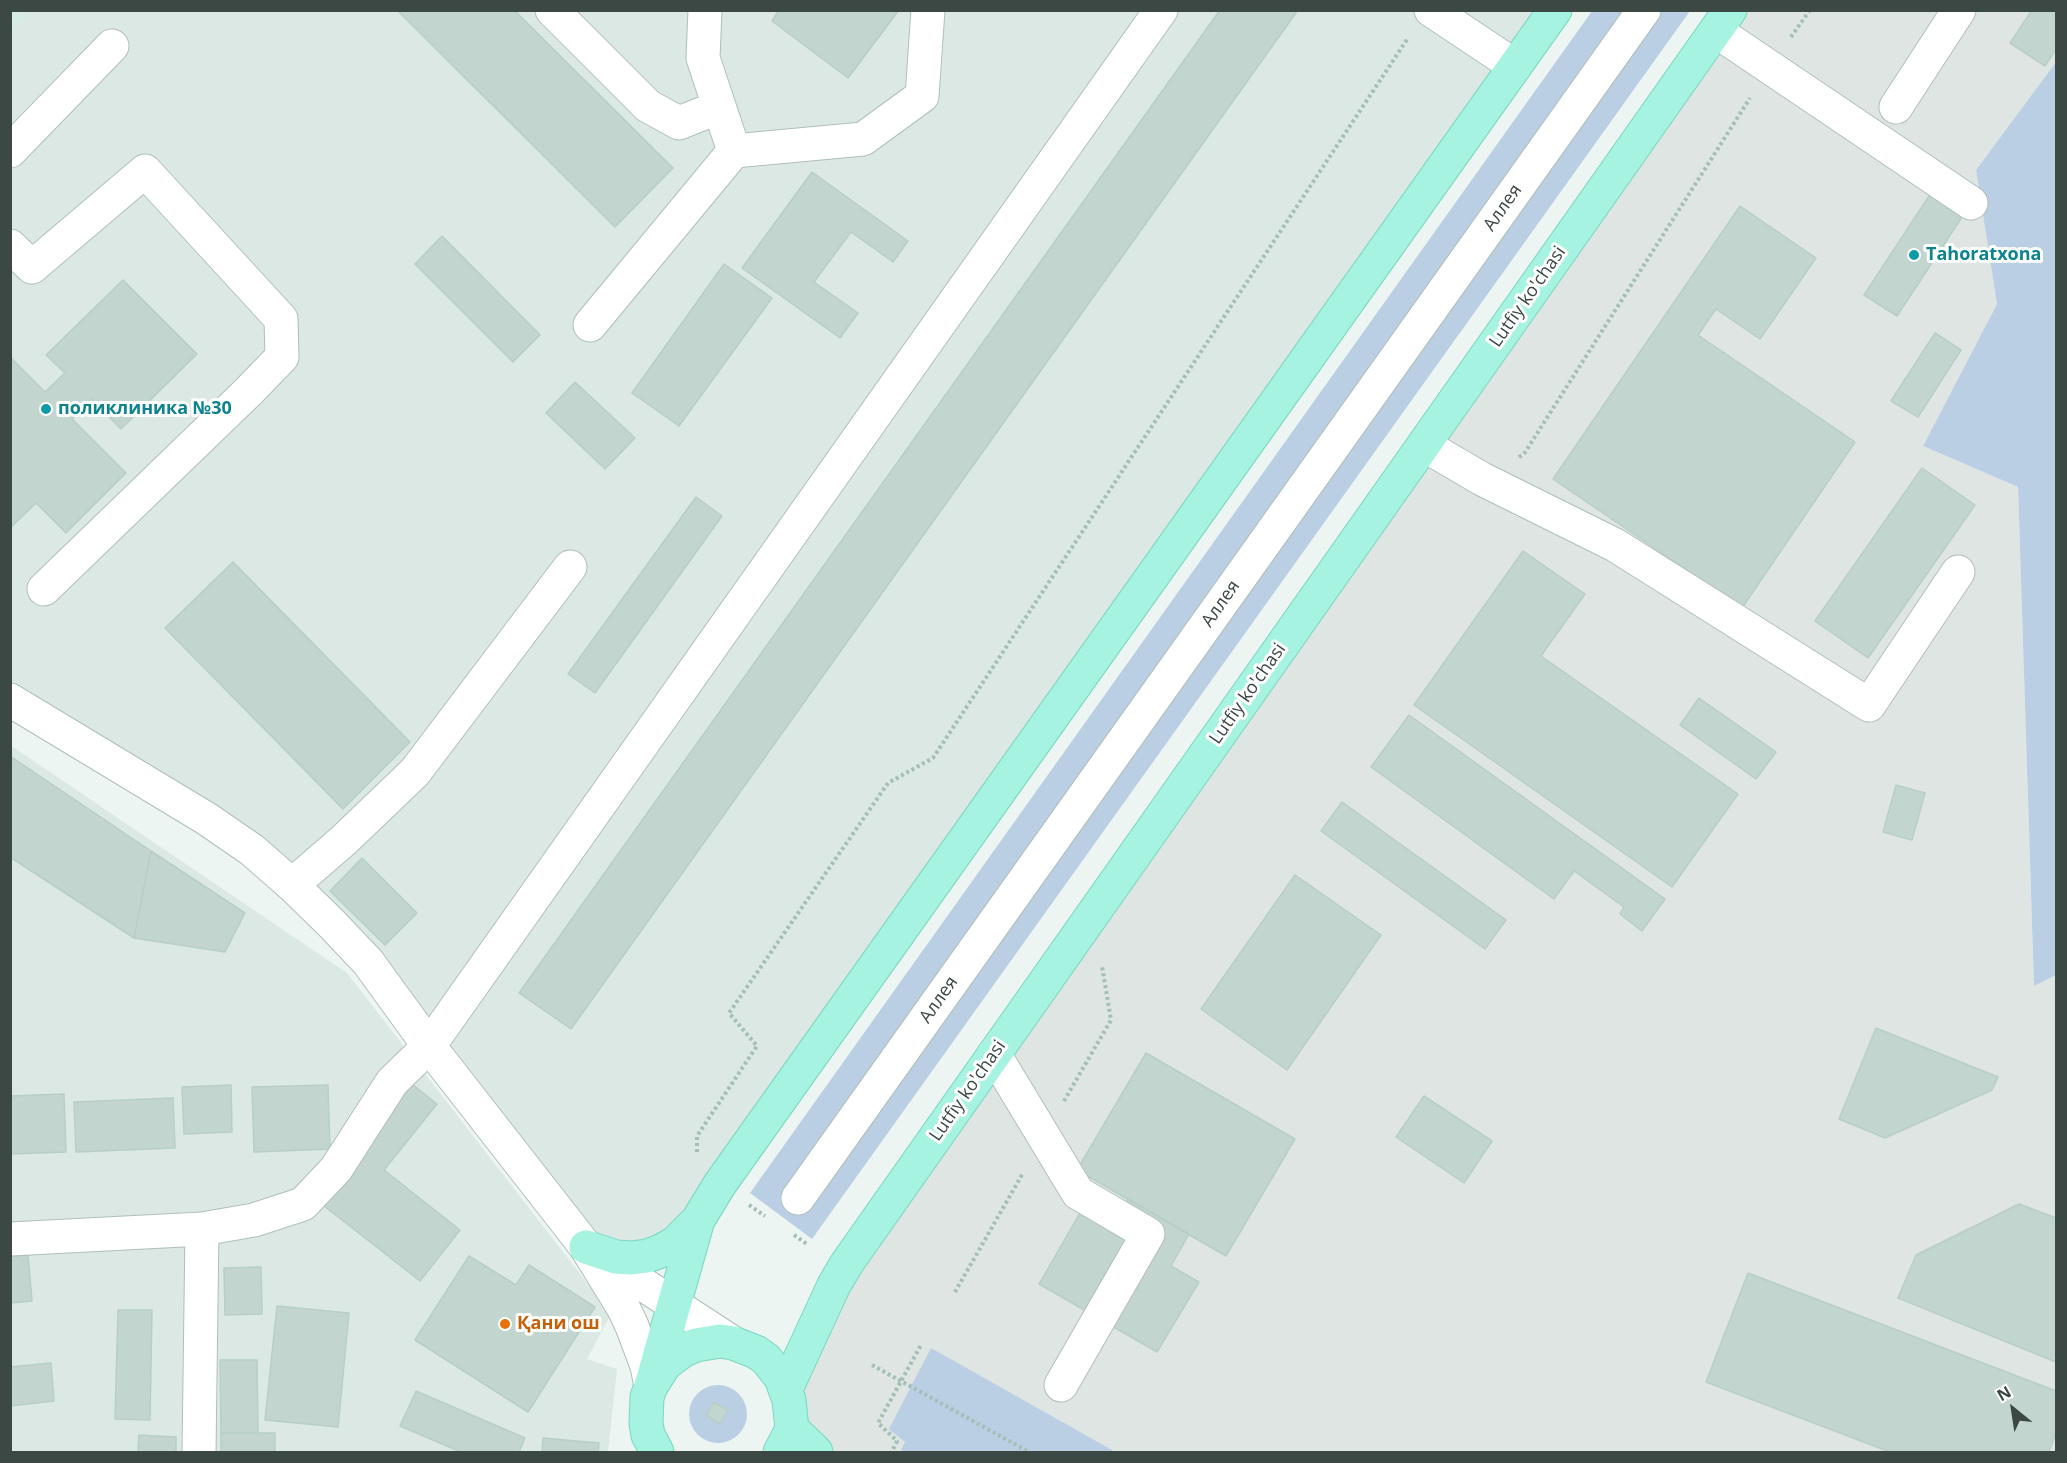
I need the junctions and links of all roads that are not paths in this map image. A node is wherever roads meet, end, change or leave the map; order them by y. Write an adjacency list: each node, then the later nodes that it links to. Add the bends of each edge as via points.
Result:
1 (552, 10): 12 (street, via 648,106 679,123)
2 (705, 10): 12 (street, via 703,58)
3 (928, 10): 15 (street, via 922,96 863,139)
4 (1161, 10): 25 (street)
5 (1555, 10): 11 (main road)
6 (1644, 10): 27 (street, Аллея)
7 (1959, 10): 13 (street)
8 (1422, 20): 11 (street)
9 (1723, 21): 16 (street, via 1770,67); 19 (main road, Lutfiy ko'chasi)
10 (112, 46): 14 (street)
11 (1515, 66): 28 (main road)
12 (719, 107): 15 (street)
13 (1896, 107)
14 (10, 151)
15 (734, 151): 18 (street)
16 (1971, 203)
17 (10, 246): 22 (street, via 32,267 145,171 281,319 282,357)
18 (590, 326)
19 (1424, 445): 21 (street, via 1482,479 1615,545 1869,705); 26 (main road, Lutfiy ko'chasi)
20 (570, 567): 24 (street, via 415,772)
21 (1958, 572)
22 (44, 589)
23 (10, 700): 24 (street, via 207,819 252,850)
24 (292, 885): 25 (street, via 368,962)
25 (429, 1046): 29 (street, via 392,1082 336,1169 303,1204 254,1220); 31 (street)
26 (994, 1054): 34 (street, via 1078,1193 1148,1234); 36 (main road, Lutfiy ko'chasi, via 847,1263)
27 (798, 1198)
28 (698, 1220): 31 (main road, via 675,1244 647,1256 616,1257); 32 (main road)
29 (202, 1229): 30 (street); 38 (street)
30 (10, 1239)
31 (586, 1247): 32 (street); 35 (street, via 632,1326)
32 (674, 1304): 33 (street); 35 (main road)
33 (733, 1343): 35 (main road, via 708,1342 684,1350 665,1364); 36 (main road, via 766,1359)
34 (1061, 1385)
35 (651, 1386): 39 (main road, via 646,1423)
36 (786, 1389): 37 (main road)
37 (786, 1441): 40 (main road)
38 (200, 1452)
39 (657, 1452)
40 (816, 1452)

